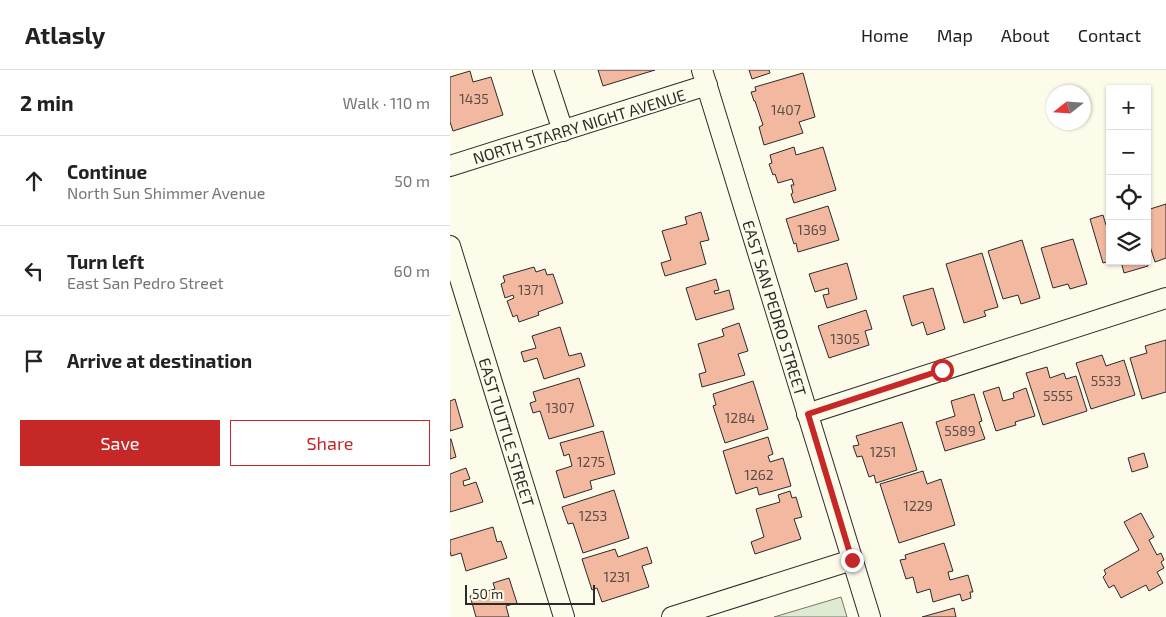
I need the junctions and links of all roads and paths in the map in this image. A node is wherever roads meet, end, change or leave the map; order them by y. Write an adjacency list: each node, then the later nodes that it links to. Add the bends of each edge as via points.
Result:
1 (543, 70): 3 (street)
2 (705, 78): 3 (street, NORTH STARRY NIGHT AVENUE); 7 (street, EAST SAN PEDRO STREET)
3 (563, 131): 4 (street, NORTH STARRY NIGHT AVENUE)
4 (450, 166)
5 (450, 246): 9 (street, EAST TUTTLE STREET)
6 (1166, 298): 7 (street)
7 (808, 414): 8 (street, EAST SAN PEDRO STREET)
8 (852, 560): 10 (street); 11 (street, EAST SAN PEDRO STREET)
9 (564, 617)
10 (672, 617)
11 (870, 617)

